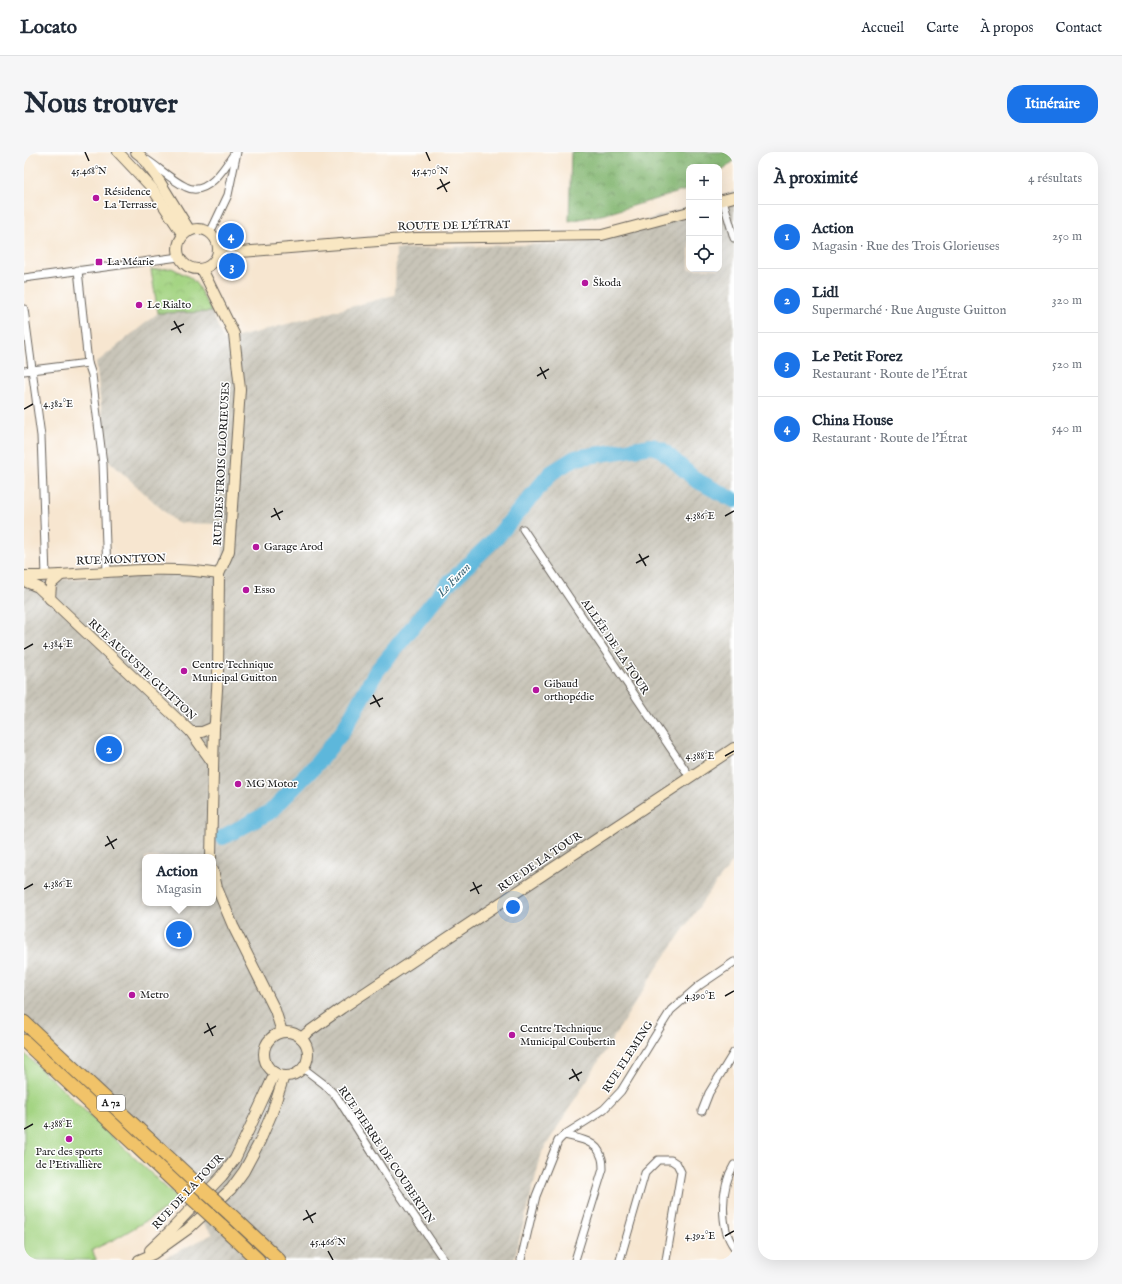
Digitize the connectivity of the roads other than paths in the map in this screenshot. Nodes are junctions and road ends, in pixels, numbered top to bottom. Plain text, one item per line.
1 (118, 152) edge
2 (236, 152) edge
3 (138, 154) edge
4 (734, 197) edge
5 (722, 201) edge
6 (722, 204) edge
7 (686, 213) edge
8 (186, 233) junction
9 (210, 233) junction
10 (734, 238) edge
11 (218, 252) junction
12 (179, 257) junction
13 (202, 269) junction
14 (78, 270) junction
15 (24, 278) edge
16 (24, 309) edge
17 (88, 363) junction
18 (32, 370) junction
19 (24, 371) edge
20 (523, 529) dead end
21 (108, 572) junction
22 (219, 574) junction
23 (61, 575) junction
24 (24, 576) edge
25 (46, 576) junction
26 (24, 581) edge
27 (50, 599) junction
28 (214, 727) junction
29 (191, 732) junction
30 (734, 748) edge
31 (213, 763) junction
32 (690, 777) junction
33 (211, 854) edge
34 (216, 884) edge
35 (734, 962) edge
36 (24, 1022) edge
37 (282, 1032) junction
38 (301, 1038) junction
39 (24, 1041) edge
40 (734, 1052) edge
41 (303, 1068) junction
42 (280, 1074) junction
43 (702, 1111) dead end
44 (564, 1135) junction
45 (734, 1165) edge
46 (734, 1247) edge
47 (140, 1259) edge
48 (258, 1260) edge
49 (279, 1260) edge
50 (444, 1260) edge
51 (521, 1260) edge
52 (575, 1260) edge
53 (620, 1260) edge
54 (666, 1260) edge

1 - 8 street
2 - 3 street
2 - 9 street
3 - 8 street
4 - 5 street
6 - 10 street
7 - 11 street, ROUTE DE L'ÉTRAT
8 - 9 street
8 - 12 street
9 - 11 street
11 - 13 street
12 - 13 street
12 - 14 street
13 - 22 street, RUE DES TROIS GLORIEUSES
14 - 15 street
14 - 17 street
16 - 18 street
17 - 18 street
17 - 21 street
18 - 19 street
18 - 25 street
20 - 32 street, ALLÉE DE LA TOUR
21 - 22 street, RUE MONTYON
21 - 23 street, RUE MONTYON
22 - 28 street, RUE DES TROIS GLORIEUSES
23 - 25 street, RUE MONTYON
23 - 27 street
24 - 25 street, RUE MONTYON
26 - 27 street, RUE AUGUSTE GUITTON
27 - 29 street, RUE AUGUSTE GUITTON
28 - 29 street
28 - 31 street, RUE DES TROIS GLORIEUSES
29 - 31 street, RUE AUGUSTE GUITTON
30 - 32 street, RUE DE LA TOUR
31 - 33 street, RUE DES TROIS GLORIEUSES
32 - 38 street, RUE DE LA TOUR
34 - 37 street
35 - 44 street, RUE FLEMING
36 - 49 highway, A 72, bridge
37 - 38 street
37 - 42 street
38 - 41 street
39 - 48 highway, A 72, bridge
40 - 43 street
41 - 42 street
41 - 50 street, RUE PIERRE DE COUBERTIN
42 - 47 street, RUE DE LA TOUR
42 - 47 street, RUE DE LA TOUR
44 - 51 street, RUE FLEMING
44 - 52 street
45 - 46 street
53 - 54 street

